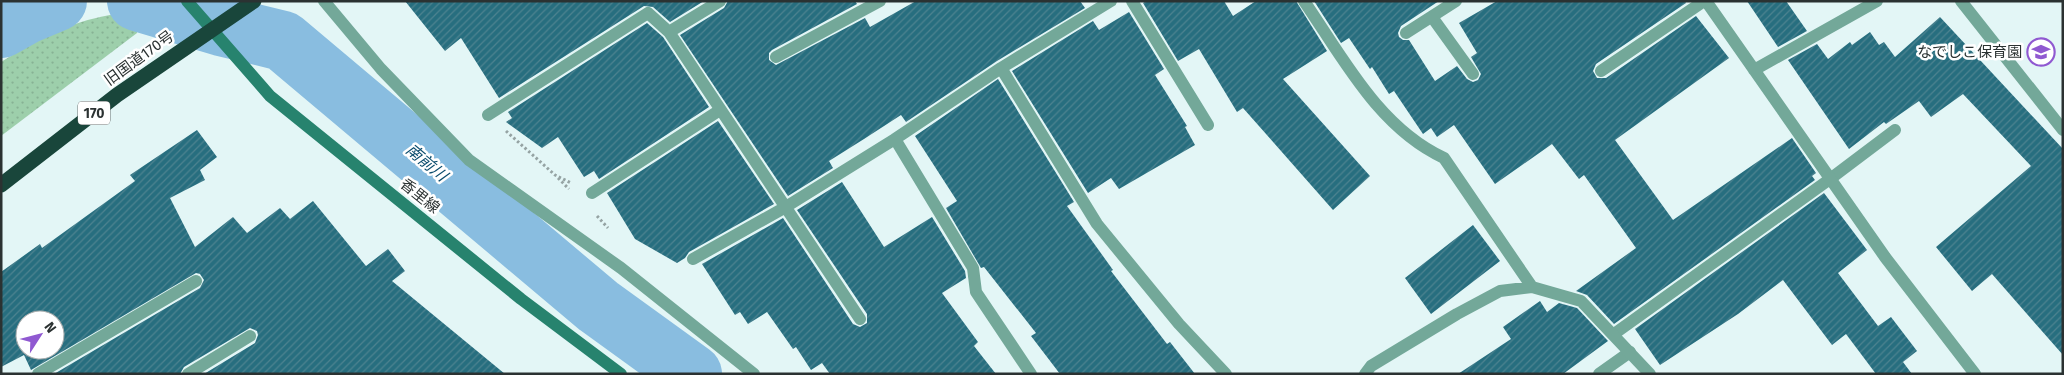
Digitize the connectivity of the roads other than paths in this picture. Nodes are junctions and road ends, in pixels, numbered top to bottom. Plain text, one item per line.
1 (188, 1) edge
2 (324, 1) edge
3 (720, 1) edge
4 (880, 1) edge
5 (1111, 1) edge
6 (1132, 1) edge
7 (1304, 1) edge
8 (1456, 1) edge
9 (1705, 1) edge
10 (1877, 1) edge
11 (1961, 1) edge
12 (249, 4) edge
13 (1432, 16) junction
14 (210, 30) junction
15 (669, 32) junction
16 (1406, 33) dead end
17 (776, 57) dead end
18 (1001, 68) junction
19 (1754, 70) junction
20 (1601, 71) dead end
21 (1473, 74) dead end
22 (720, 110) junction
23 (488, 115) road end
24 (1208, 126) dead end
25 (1895, 130) dead end
26 (2063, 130) edge
27 (895, 139) junction
28 (1830, 179) junction
29 (1, 185) edge
30 (592, 193) road end
31 (784, 208) junction
32 (693, 259) dead end
33 (196, 281) dead end
34 (1532, 288) junction
35 (860, 319) dead end
36 (1614, 334) junction
37 (250, 336) dead end
38 (1630, 352) junction
39 (38, 374) edge
40 (188, 374) edge
41 (621, 374) edge
42 (754, 374) edge
43 (1031, 374) edge
44 (1226, 374) edge
45 (1365, 374) edge
46 (1599, 374) edge
47 (1650, 374) edge
48 (1975, 374) edge

1 - 14 street, 香里線
2 - 42 street
3 - 15 street
4 - 17 street
5 - 18 street
6 - 24 street
7 - 34 street
8 - 13 street
9 - 19 street
9 - 20 street
10 - 19 street
11 - 26 street
12 - 14 highway, 旧国道170号 / 170
13 - 16 street
13 - 21 street
14 - 29 highway, 旧国道170号 / 170
14 - 41 street, 香里線
15 - 22 street
15 - 23 street
18 - 27 street
18 - 44 street
19 - 28 street
22 - 30 street
22 - 31 street
25 - 28 street
27 - 31 street
27 - 43 street
28 - 36 street
28 - 48 street
31 - 32 street
31 - 35 street
33 - 39 street
34 - 36 street
34 - 45 street
36 - 38 street
37 - 40 street
38 - 46 street
38 - 47 street

